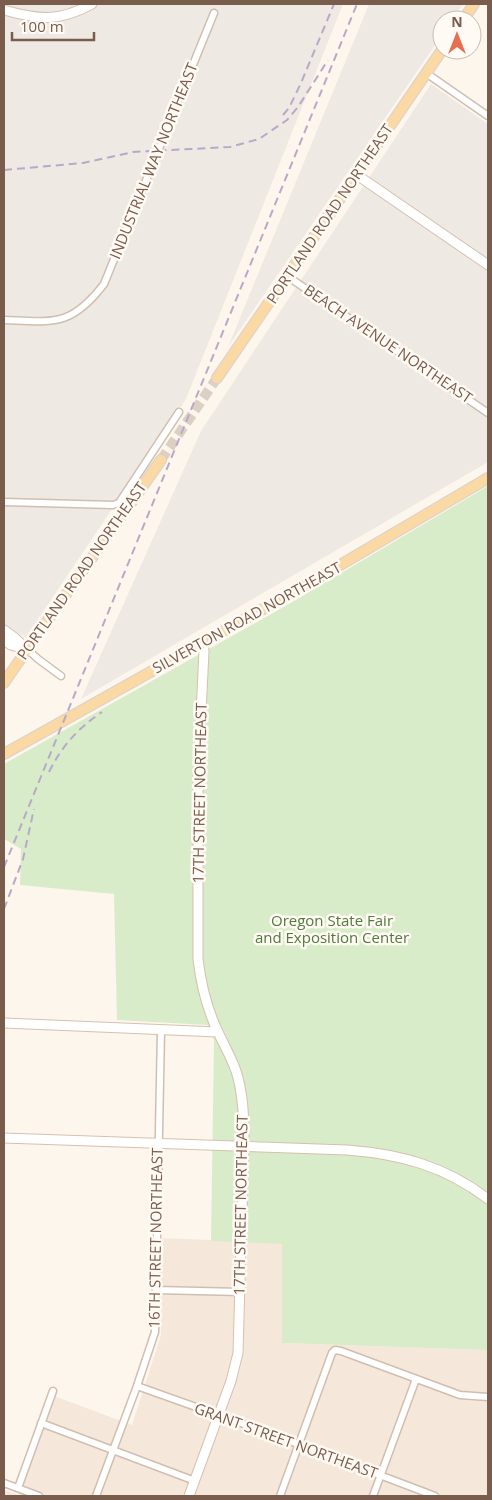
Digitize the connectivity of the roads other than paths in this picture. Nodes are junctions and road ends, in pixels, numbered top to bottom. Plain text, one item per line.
1 (92, 4) edge
2 (4, 10) edge
3 (214, 13) dead end
4 (435, 60) edge
5 (426, 74) junction
6 (488, 116) edge
7 (357, 174) junction
8 (488, 264) edge
9 (287, 276) junction
10 (4, 320) edge
11 (217, 378) tunnel mouth
12 (180, 412) dead end
13 (488, 412) edge
14 (161, 460) tunnel mouth
15 (488, 478) edge
16 (4, 502) edge
17 (4, 630) edge
18 (4, 640) edge
19 (203, 643) junction
20 (28, 650) junction
21 (61, 676) dead end
22 (4, 683) edge
23 (4, 754) edge
24 (4, 1023) edge
25 (161, 1030) junction
26 (218, 1032) junction
27 (4, 1138) edge
28 (159, 1144) junction
29 (244, 1147) junction
30 (488, 1199) edge
31 (156, 1290) junction
32 (240, 1292) junction
33 (416, 1379) junction
34 (137, 1386) junction
35 (53, 1391) dead end
36 (488, 1397) edge
37 (218, 1416) junction
38 (41, 1423) junction
39 (299, 1445) junction
40 (113, 1450) junction
41 (380, 1476) junction
42 (194, 1480) junction
43 (4, 1483) edge
44 (18, 1488) junction
45 (39, 1496) edge
46 (96, 1496) edge
47 (189, 1496) edge
48 (280, 1496) edge
49 (373, 1496) edge
50 (435, 1496) edge

1 - 2 main road
3 - 10 street, INDUSTRIAL WAY NORTHEAST
4 - 5 main road, PORTLAND ROAD NORTHEAST
5 - 6 street
5 - 7 main road, PORTLAND ROAD NORTHEAST
7 - 8 main road
7 - 9 main road, PORTLAND ROAD NORTHEAST
9 - 11 main road, PORTLAND ROAD NORTHEAST
9 - 13 street, BEACH AVENUE NORTHEAST
12 - 16 street
14 - 20 main road, PORTLAND ROAD NORTHEAST
15 - 19 main road, SILVERTON ROAD NORTHEAST
17 - 20 main road
18 - 20 main road
19 - 23 main road, SILVERTON ROAD NORTHEAST
19 - 26 main road, 17TH STREET NORTHEAST
20 - 21 street
20 - 22 main road, PORTLAND ROAD NORTHEAST
24 - 25 main road
25 - 26 main road
25 - 28 street, 16TH STREET NORTHEAST
26 - 29 main road, 17TH STREET NORTHEAST
27 - 28 main road
28 - 29 main road
28 - 31 street, 16TH STREET NORTHEAST
29 - 30 main road
29 - 32 main road, 17TH STREET NORTHEAST
31 - 32 street
31 - 34 street, 16TH STREET NORTHEAST
32 - 37 main road, 17TH STREET NORTHEAST
33 - 36 street
33 - 39 street
33 - 41 street
34 - 37 street, GRANT STREET NORTHEAST
34 - 40 street, 16TH STREET NORTHEAST
35 - 38 street
37 - 39 street, GRANT STREET NORTHEAST
37 - 42 main road, 17TH STREET NORTHEAST
38 - 40 street
38 - 44 street
39 - 41 street, GRANT STREET NORTHEAST
39 - 48 street
40 - 42 street
40 - 46 street, 16TH STREET NORTHEAST
41 - 49 street
41 - 50 street, GRANT STREET NORTHEAST
42 - 47 main road, 17TH STREET NORTHEAST
43 - 44 street
44 - 45 street

